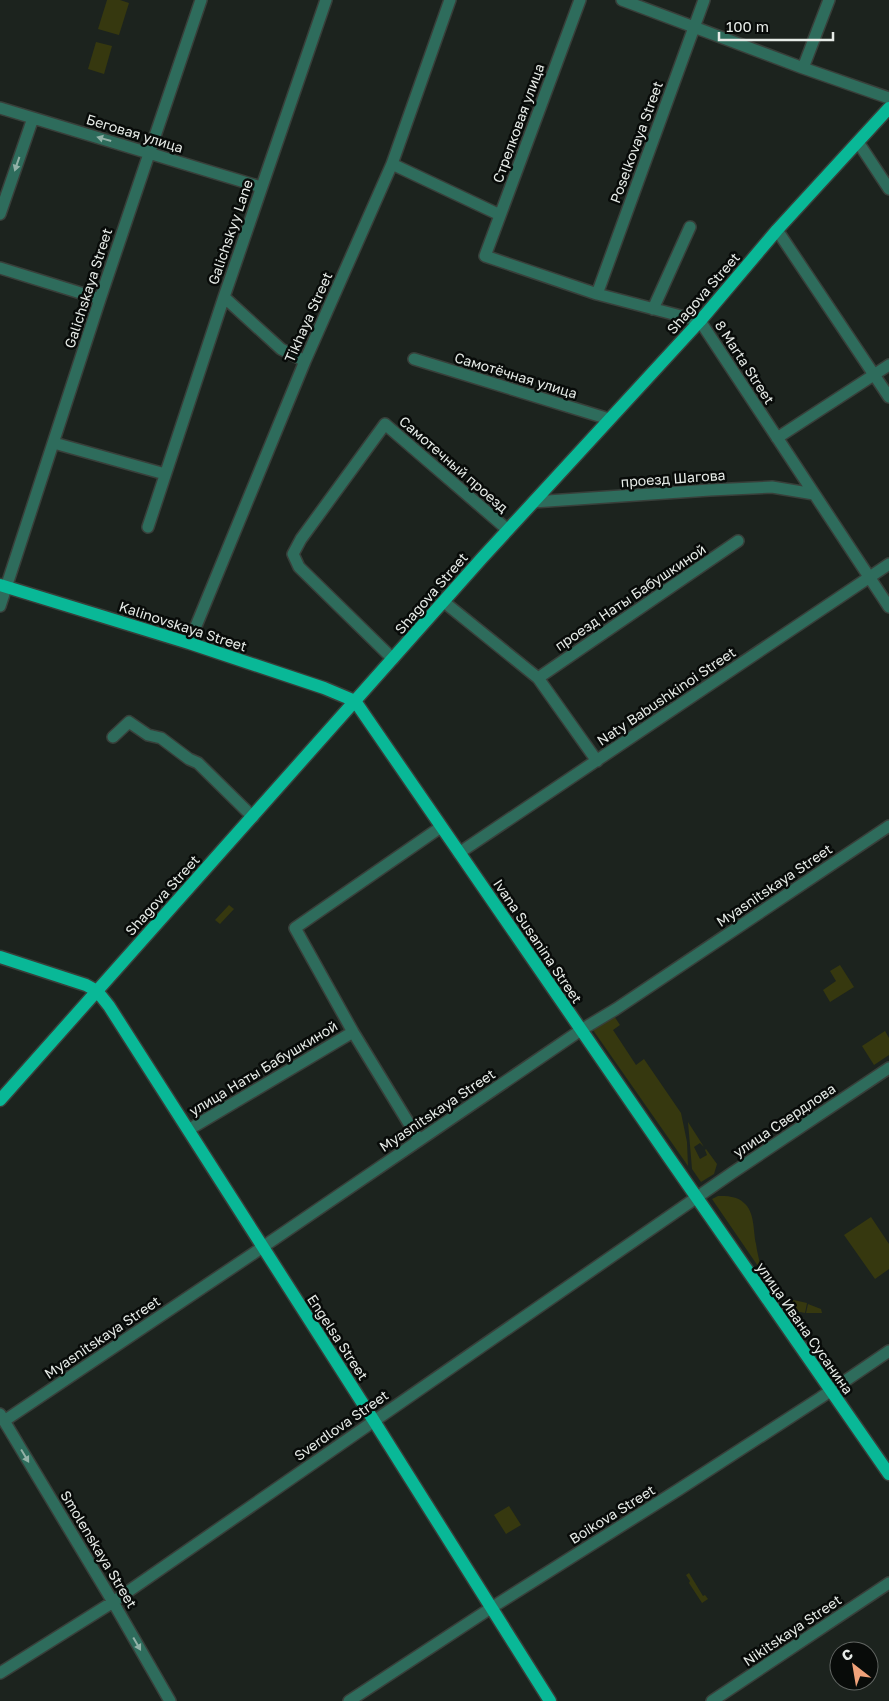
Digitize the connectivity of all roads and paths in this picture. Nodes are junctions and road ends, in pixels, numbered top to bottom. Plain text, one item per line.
1 (201, 0) edge
2 (326, 0) edge
3 (450, 0) edge
4 (580, 0) edge
5 (622, 0) edge
6 (704, 0) edge
7 (829, 0) edge
8 (694, 26) junction
9 (804, 68) junction
10 (889, 98) edge
11 (0, 108) edge
12 (889, 108) edge
13 (33, 118) junction
14 (858, 142) junction
15 (150, 153) junction
16 (392, 164) junction
17 (261, 188) junction
18 (889, 189) edge
19 (0, 214) edge
20 (500, 214) junction
21 (690, 227) dead end
22 (777, 230) junction
23 (485, 256) joint
24 (0, 268) edge
25 (597, 294) junction
26 (224, 297) junction
27 (100, 299) junction
28 (653, 309) junction
29 (700, 321) junction
30 (414, 359) dead end
31 (305, 360) junction
32 (889, 364) edge
33 (874, 375) junction
34 (889, 398) edge
35 (609, 419) junction
36 (777, 438) junction
37 (54, 443) junction
38 (165, 474) junction
39 (814, 494) junction
40 (533, 502) junction
41 (148, 527) dead end
42 (508, 530) junction
43 (738, 541) dead end
44 (18, 550) junction
45 (889, 564) edge
46 (0, 575) edge
47 (869, 577) junction
48 (3, 586) edge
49 (444, 602) junction
50 (0, 606) edge
51 (889, 608) edge
52 (189, 644) junction
53 (393, 659) junction
54 (538, 678) junction
55 (355, 701) junction
56 (113, 737) dead end
57 (597, 761) junction
58 (253, 817) junction
59 (889, 826) edge
60 (441, 827) junction
61 (459, 853) junction
62 (0, 957) edge
63 (97, 991) junction
64 (581, 1030) junction
65 (353, 1032) junction
66 (889, 1068) edge
67 (0, 1100) edge
68 (188, 1130) junction
69 (419, 1140) junction
70 (697, 1198) junction
71 (263, 1247) junction
72 (889, 1351) edge
73 (830, 1391) junction
74 (2, 1418) edge
75 (374, 1421) junction
76 (889, 1474) edge
77 (889, 1583) edge
78 (113, 1602) junction
79 (491, 1608) junction
80 (0, 1674) edge
81 (170, 1701) edge
82 (349, 1701) edge
83 (550, 1701) edge
84 (712, 1701) edge

1 - 15 street, Galichskaya Street
2 - 17 street, Galichskyy Lane
3 - 16 street, Tikhaya Street
4 - 20 street, Стрелковая улица
5 - 8 street
6 - 8 street, Poselkovaya Street
7 - 9 street
8 - 9 street
8 - 25 street, Poselkovaya Street
9 - 10 street
11 - 13 street, Беговая улица
12 - 14 main road, Shagova Street
15 -> 13 street, Беговая улица
13 -> 19 street
14 - 18 street
14 - 22 main road, Shagova Street
15 - 17 street, Беговая улица
15 - 27 street, Galichskaya Street
16 - 20 street
16 - 31 street, Tikhaya Street
17 - 26 street, Galichskyy Lane
20 - 23 street, Стрелковая улица
21 - 28 street
22 - 29 main road, Shagova Street
22 - 33 street
23 - 25 street, 8 Marta Street
24 - 27 street
25 - 28 street, 8 Marta Street
26 - 31 street
26 - 38 street, Galichskyy Lane
27 - 37 street, Galichskaya Street
28 - 29 street, 8 Marta Street
29 - 35 main road, Shagova Street
29 - 36 street, 8 Marta Street
30 - 35 street, Самотёчная улица
31 - 52 street, Tikhaya Street
32 - 33 street
33 - 34 street
33 - 36 street
35 - 40 main road, Shagova Street
36 - 39 street, 8 Marta Street
37 - 38 street
37 - 44 street, Galichskaya Street
38 - 41 street, Galichskyy Lane
39 - 40 street, проезд Шагова
39 - 47 street, 8 Marta Street
40 - 42 main road, Shagova Street
42 - 49 main road, Shagova Street
42 - 53 street, Самотечный проезд
43 - 54 street, проезд Наты Бабушкиной
44 - 46 street
44 - 48 street, Galichskaya Street
45 - 47 street, Naty Babushkinoi Street
47 - 51 street, 8 Marta Street
47 - 57 street, Naty Babushkinoi Street
48 - 50 street, Galichskaya Street
48 - 52 main road, Kalinovskaya Street
49 - 53 main road, Shagova Street
49 - 54 street
52 - 55 main road, Kalinovskaya Street
53 - 55 main road, Shagova Street
54 - 57 street
55 - 58 main road, Shagova Street
55 - 60 main road, Ivana Susanina Street
56 - 58 street
57 - 61 street, Naty Babushkinoi Street
58 - 63 main road, Shagova Street
59 - 64 street, Myasnitskaya Street
60 - 61 main road, Ivana Susanina Street
60 - 65 street, улица Наты Бабушкиной
61 - 64 main road, Ivana Susanina Street
62 - 63 main road
63 - 67 main road, Shagova Street
63 - 68 main road, Engelsa Street
64 - 69 street, Myasnitskaya Street
64 - 70 main road, Ivana Susanina Street
65 - 68 street, улица Наты Бабушкиной
65 - 69 street, улица Наты Бабушкиной
66 - 70 street, улица Свердлова
68 - 71 main road, Engelsa Street
69 - 71 street, Myasnitskaya Street
70 - 73 main road, улица Ивана Сусанина
70 - 75 street, Sverdlova Street
71 - 74 street, Myasnitskaya Street
71 - 75 main road, Engelsa Street
72 - 73 street, Boikova Street
73 - 76 main road, улица Ивана Сусанина
73 - 79 street, Boikova Street
74 -> 78 street, Smolenskaya Street
75 - 78 street, Sverdlova Street
75 - 79 main road, Engelsa Street
77 - 84 street, Nikitskaya Street
78 - 80 street, Sverdlova Street
78 -> 81 street, Smolenskaya Street
79 - 82 street, Boikova Street
79 - 83 main road, Engelsa Street

